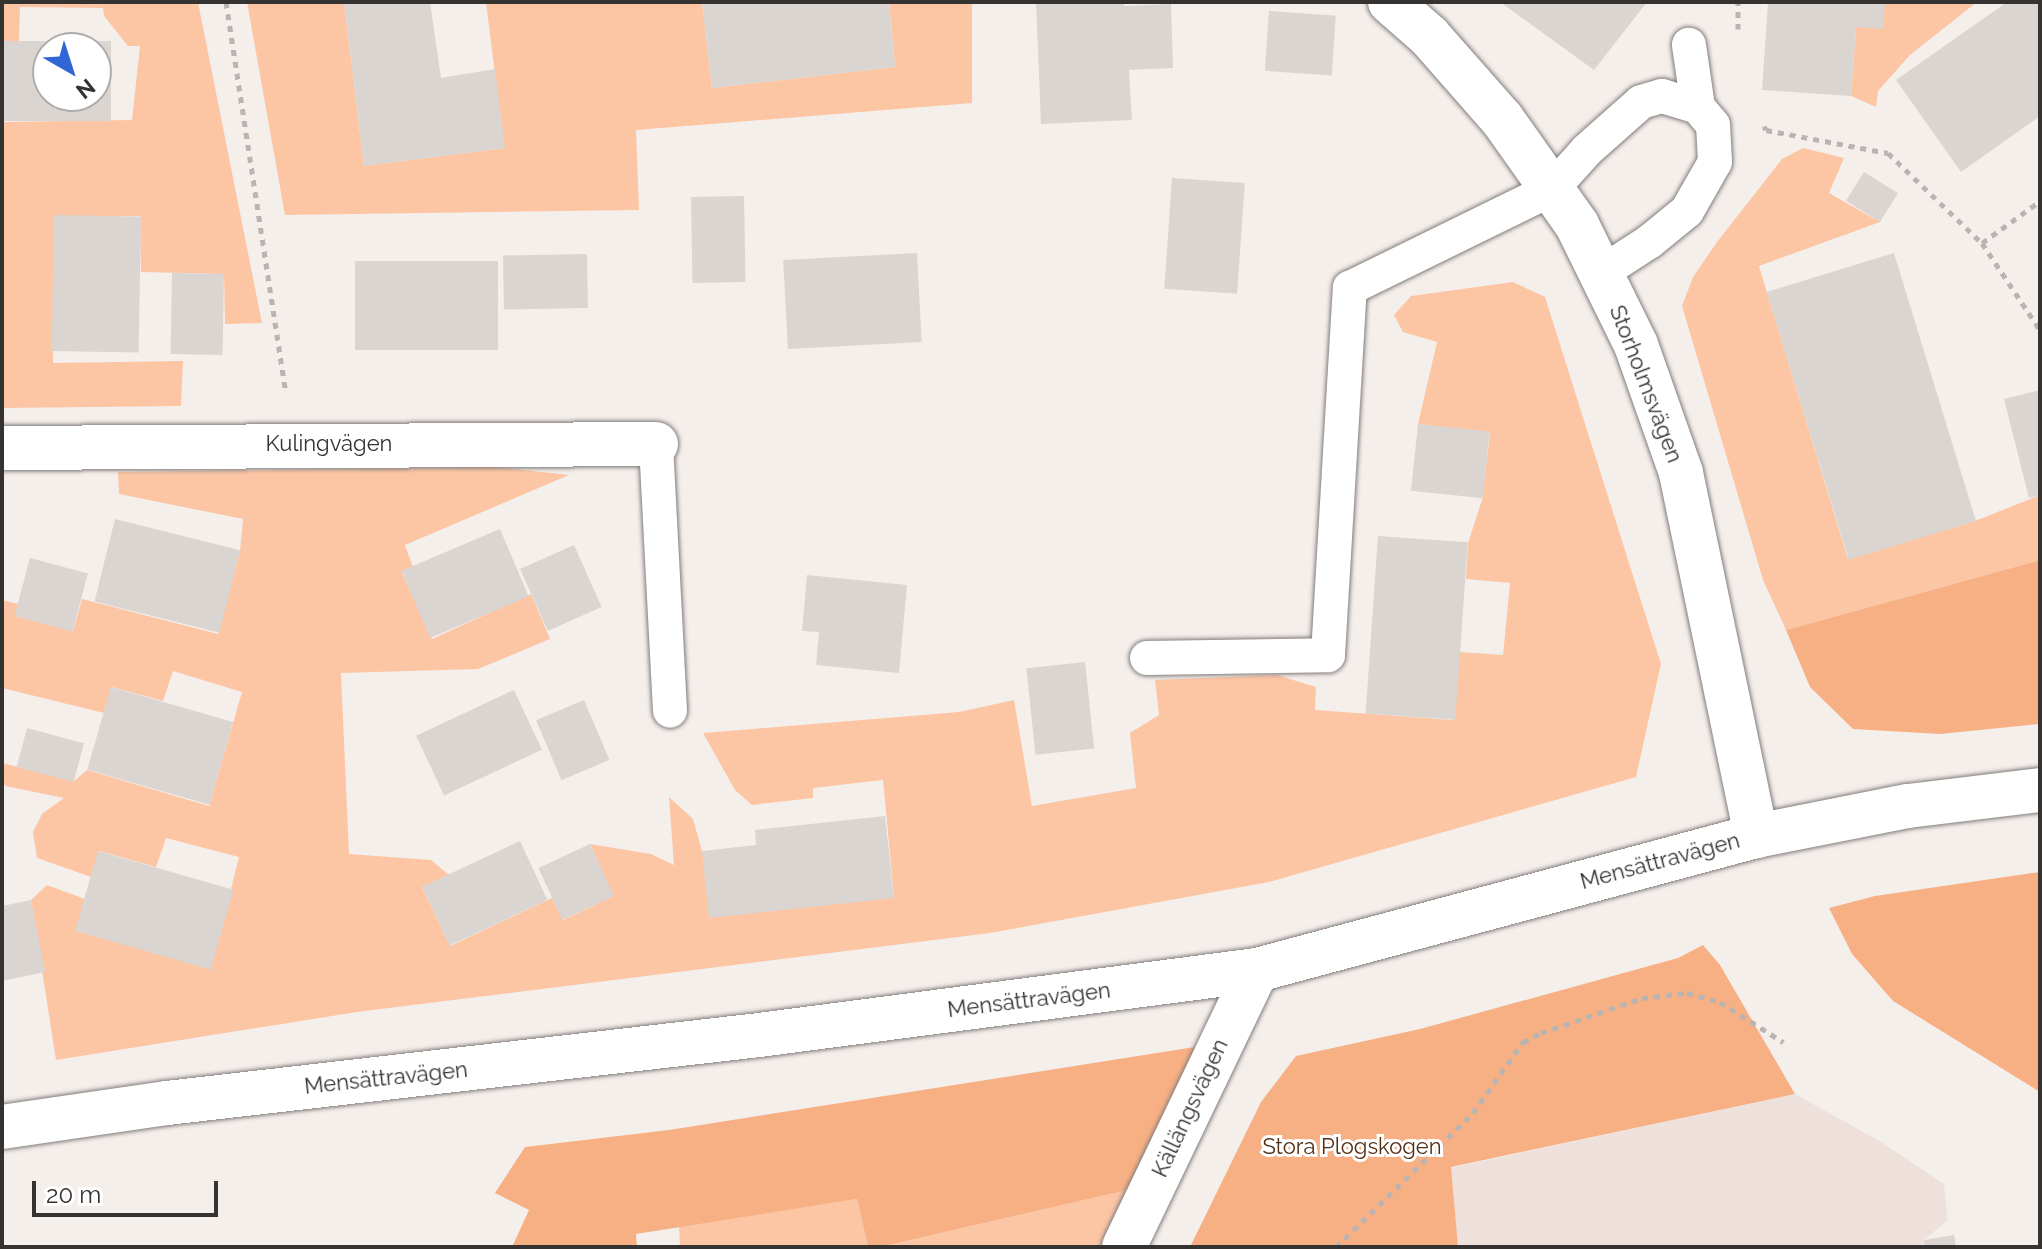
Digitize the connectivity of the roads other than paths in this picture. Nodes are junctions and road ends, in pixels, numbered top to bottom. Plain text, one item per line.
1 (1390, 2) edge
2 (1689, 45) dead end
3 (1698, 107) junction
4 (1552, 189) junction
5 (1601, 273) junction
6 (656, 444) joint
7 (2, 448) edge
8 (1147, 658) dead end
9 (670, 711) dead end
10 (2040, 790) edge
11 (1756, 836) junction
12 (1257, 970) junction
13 (2, 1127) edge
14 (1124, 1247) edge

1 - 4 street, Storholmsvägen
2 - 3 lane
3 - 4 lane
3 - 5 lane
4 - 5 street, Storholmsvägen
4 - 8 lane
5 - 11 street, Storholmsvägen
6 - 7 street, Kulingvägen
6 - 9 lane
10 - 11 street, Mensättravägen
11 - 12 street, Mensättravägen
12 - 13 street, Mensättravägen
12 - 14 street, Källängsvägen

